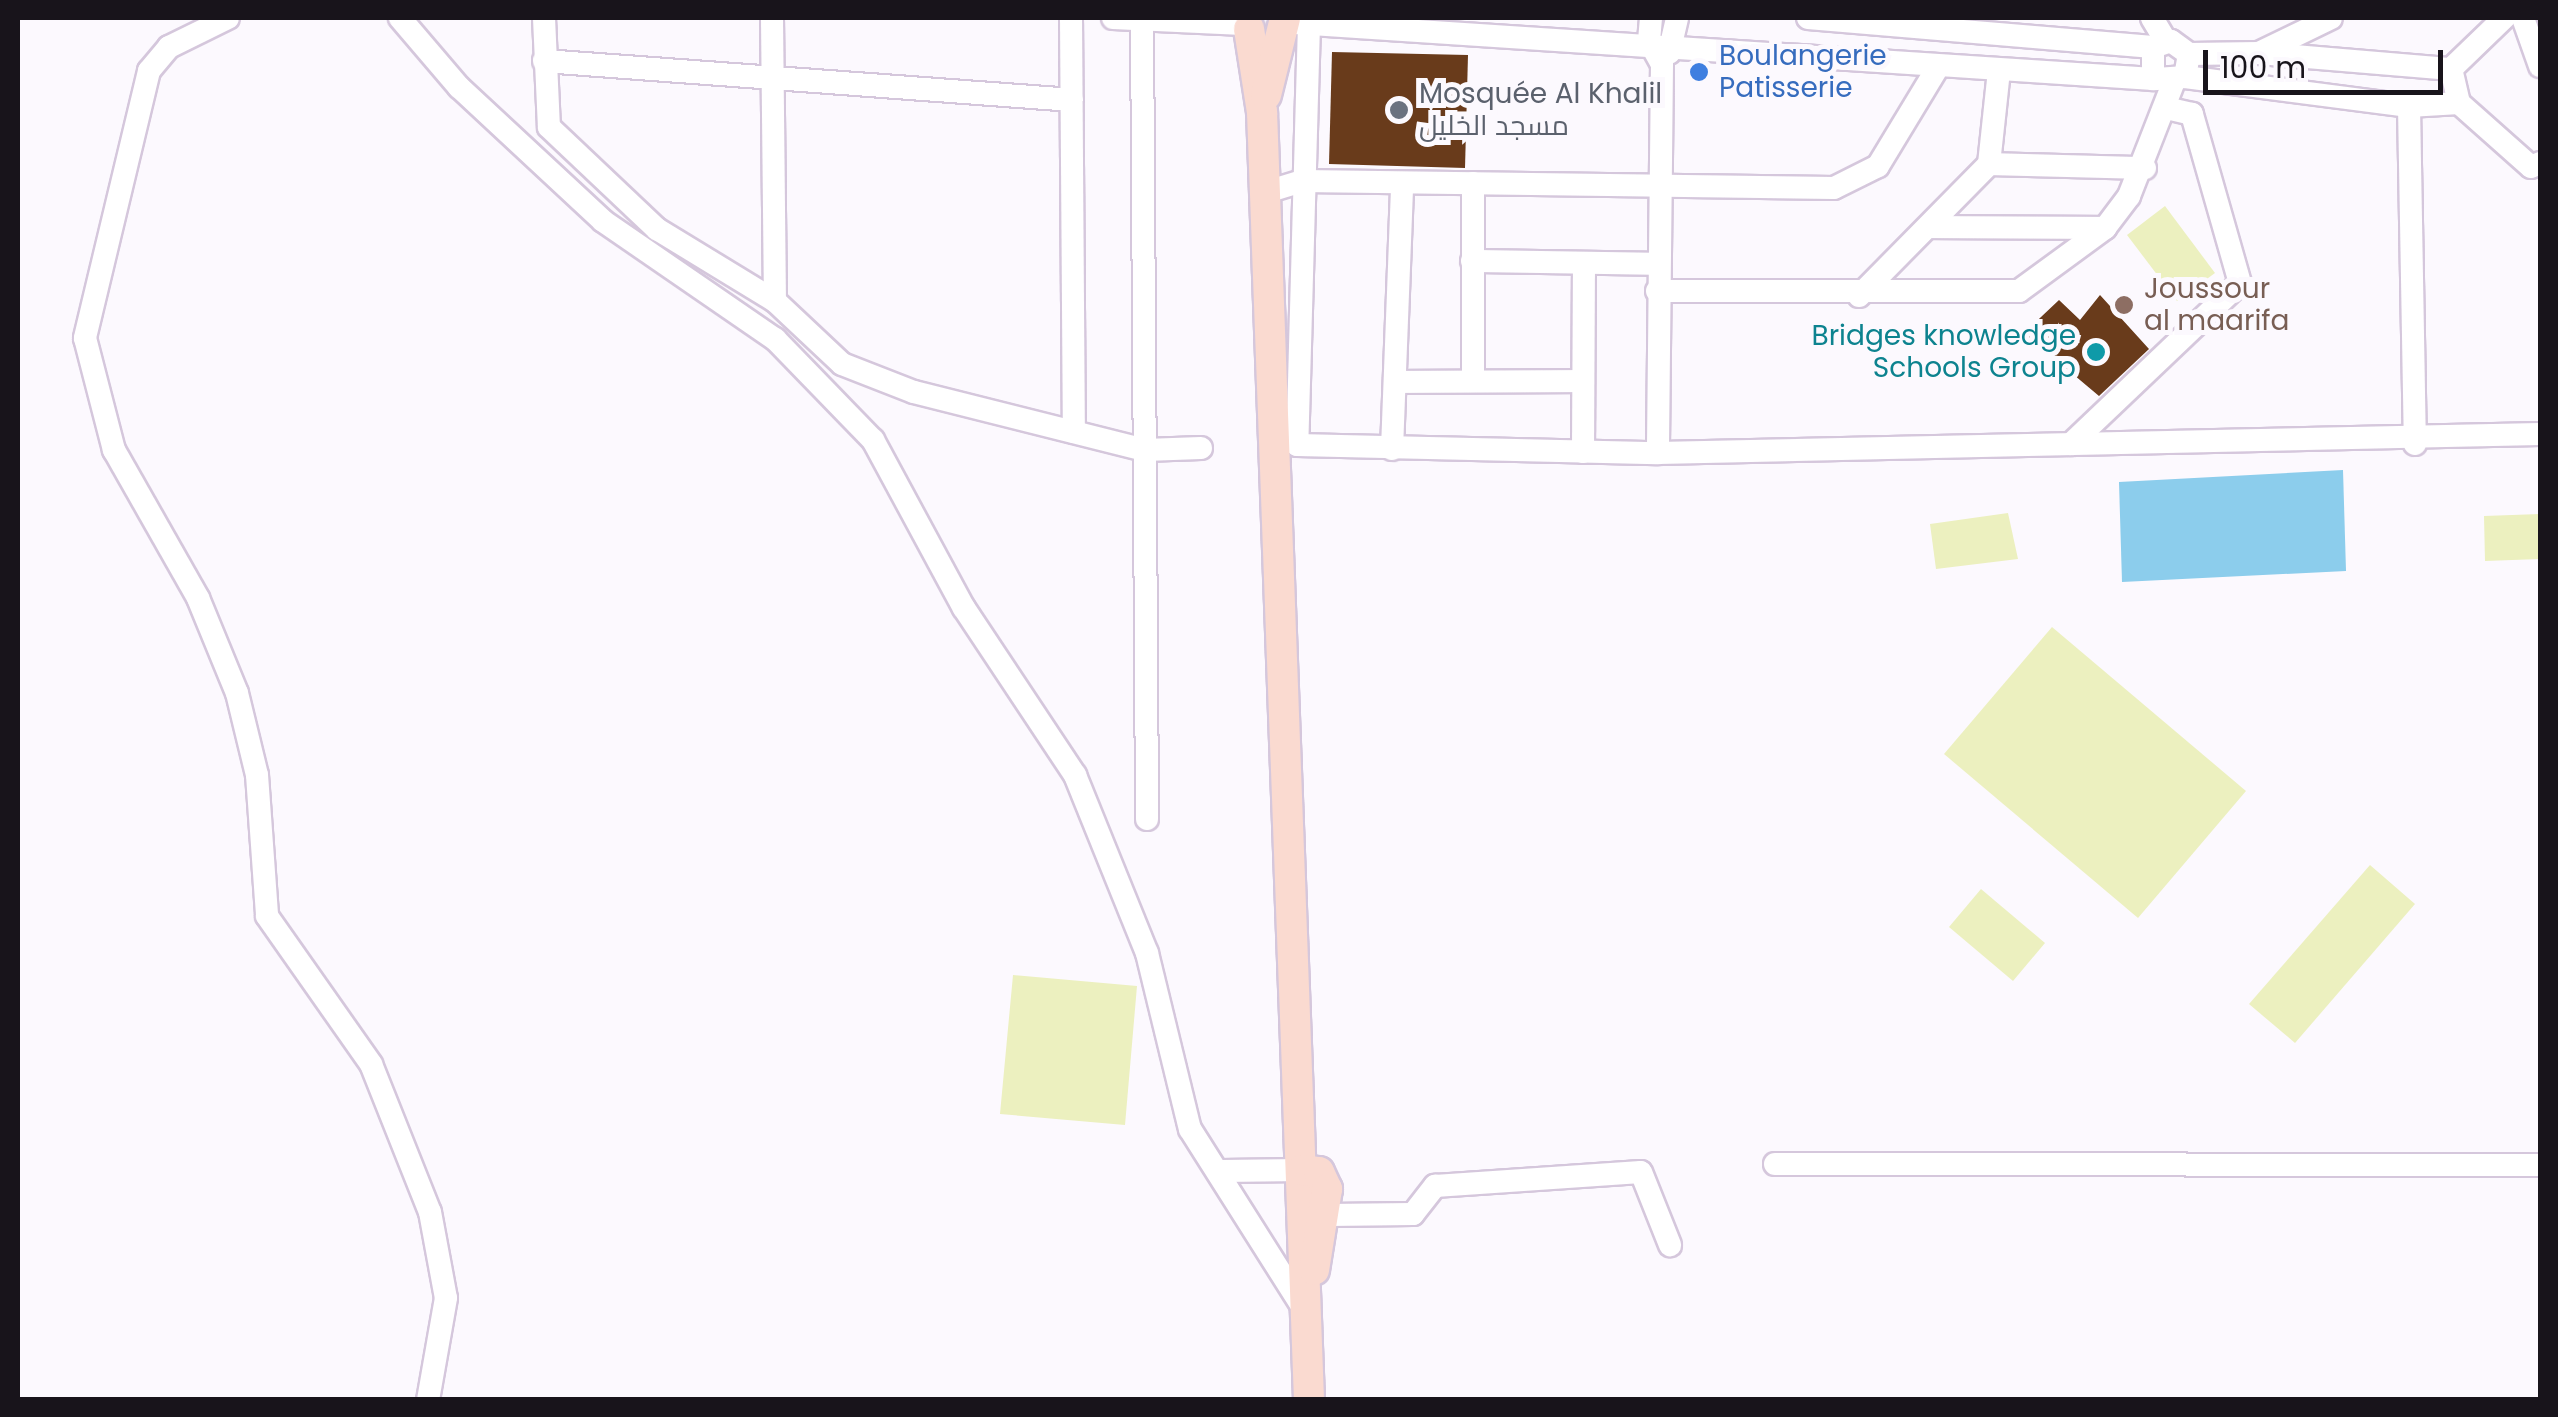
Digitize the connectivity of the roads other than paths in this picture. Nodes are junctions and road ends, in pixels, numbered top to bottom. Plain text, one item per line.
1 (228, 18) edge
2 (400, 18) edge
3 (544, 18) edge
4 (772, 18) edge
5 (1071, 18) edge
6 (1113, 18) edge
7 (1142, 18) edge
8 (1677, 18) edge
9 (1808, 18) edge
10 (2152, 18) edge
11 (2331, 18) edge
12 (2504, 18) edge
13 (2524, 18) edge
14 (1886, 21) edge
15 (1289, 22) edge
16 (1972, 23) edge
17 (1243, 24) edge
18 (1650, 29) edge
19 (1676, 42) junction
20 (2159, 44) junction
21 (2249, 54) junction
22 (544, 62) junction
23 (1662, 64) junction
24 (1938, 66) junction
25 (2540, 66) edge
26 (2451, 69) junction
27 (1999, 71) junction
28 (2178, 73) junction
29 (773, 78) junction
30 (1072, 100) junction
31 (2459, 103) junction
32 (2409, 106) junction
33 (2167, 108) junction
34 (1262, 112) junction
35 (2540, 163) edge
36 (1989, 164) junction
37 (2145, 168) junction
38 (1302, 181) junction
39 (1402, 183) junction
40 (1473, 184) junction
41 (1659, 191) junction
42 (1263, 193) junction
43 (1928, 227) junction
44 (2104, 228) junction
45 (1472, 261) junction
46 (1584, 264) junction
47 (1658, 264) junction
48 (1658, 291) junction
49 (1859, 296) junction
50 (775, 301) junction
51 (1473, 381) junction
52 (1583, 381) junction
53 (1397, 382) junction
54 (1074, 432) junction
55 (2540, 434) edge
56 (2072, 444) junction
57 (2415, 444) junction
58 (1282, 445) junction
59 (1201, 448) dead end
60 (1392, 449) junction
61 (1145, 450) junction
62 (1584, 452) junction
63 (1658, 453) junction
64 (1148, 818) dead end
65 (1775, 1164) dead end
66 (2540, 1164) edge
67 (1222, 1170) junction
68 (1302, 1170) junction
69 (1328, 1215) junction
70 (1670, 1246) dead end
71 (1306, 1313) junction
72 (428, 1400) edge
73 (1309, 1400) edge

1 - 72 street
2 - 67 street
3 - 22 street
4 - 29 street
5 - 30 street
6 - 7 street
7 - 17 street
7 - 61 street
8 - 19 street
9 - 14 street
10 - 20 street
11 - 21 street
12 - 26 street
13 - 25 street
14 - 16 street
15 - 17 main road
15 - 18 street
15 - 34 main road
15 - 38 street
16 - 20 street
17 - 34 main road
18 - 19 street
18 - 23 street
19 - 23 street
19 - 24 street
20 - 28 street
20 - 28 street
21 - 26 street
21 - 28 street
22 - 29 street
22 - 50 street
23 - 41 street
24 - 27 street
24 - 41 street
26 - 31 street
27 - 28 street
27 - 36 street
28 - 32 street
28 - 33 street
29 - 30 street
29 - 50 street
30 - 54 street
31 - 32 street
31 - 35 street
32 - 57 street
33 - 37 street
33 - 56 street
34 - 42 main road
36 - 37 street
36 - 43 street
37 - 44 street
38 - 39 street
38 - 42 street
38 - 58 street
39 - 40 street
39 - 53 street
40 - 41 street
40 - 45 street
41 - 47 street
42 - 58 main road
43 - 44 street
43 - 49 street
44 - 49 street
45 - 46 street
45 - 51 street
46 - 47 street
46 - 52 street
47 - 48 street
48 - 49 street
48 - 63 street
50 - 54 street
51 - 52 street
51 - 53 street
52 - 62 street
53 - 60 street
54 - 61 street
55 - 57 street
56 - 57 street
56 - 63 street
58 - 60 street
58 - 68 main road
59 - 61 street
60 - 62 street
61 - 64 street
62 - 63 street
65 - 66 street
67 - 68 street
67 - 71 street
68 - 69 main road
68 - 71 main road
69 - 70 street
69 - 71 main road
71 - 73 main road

